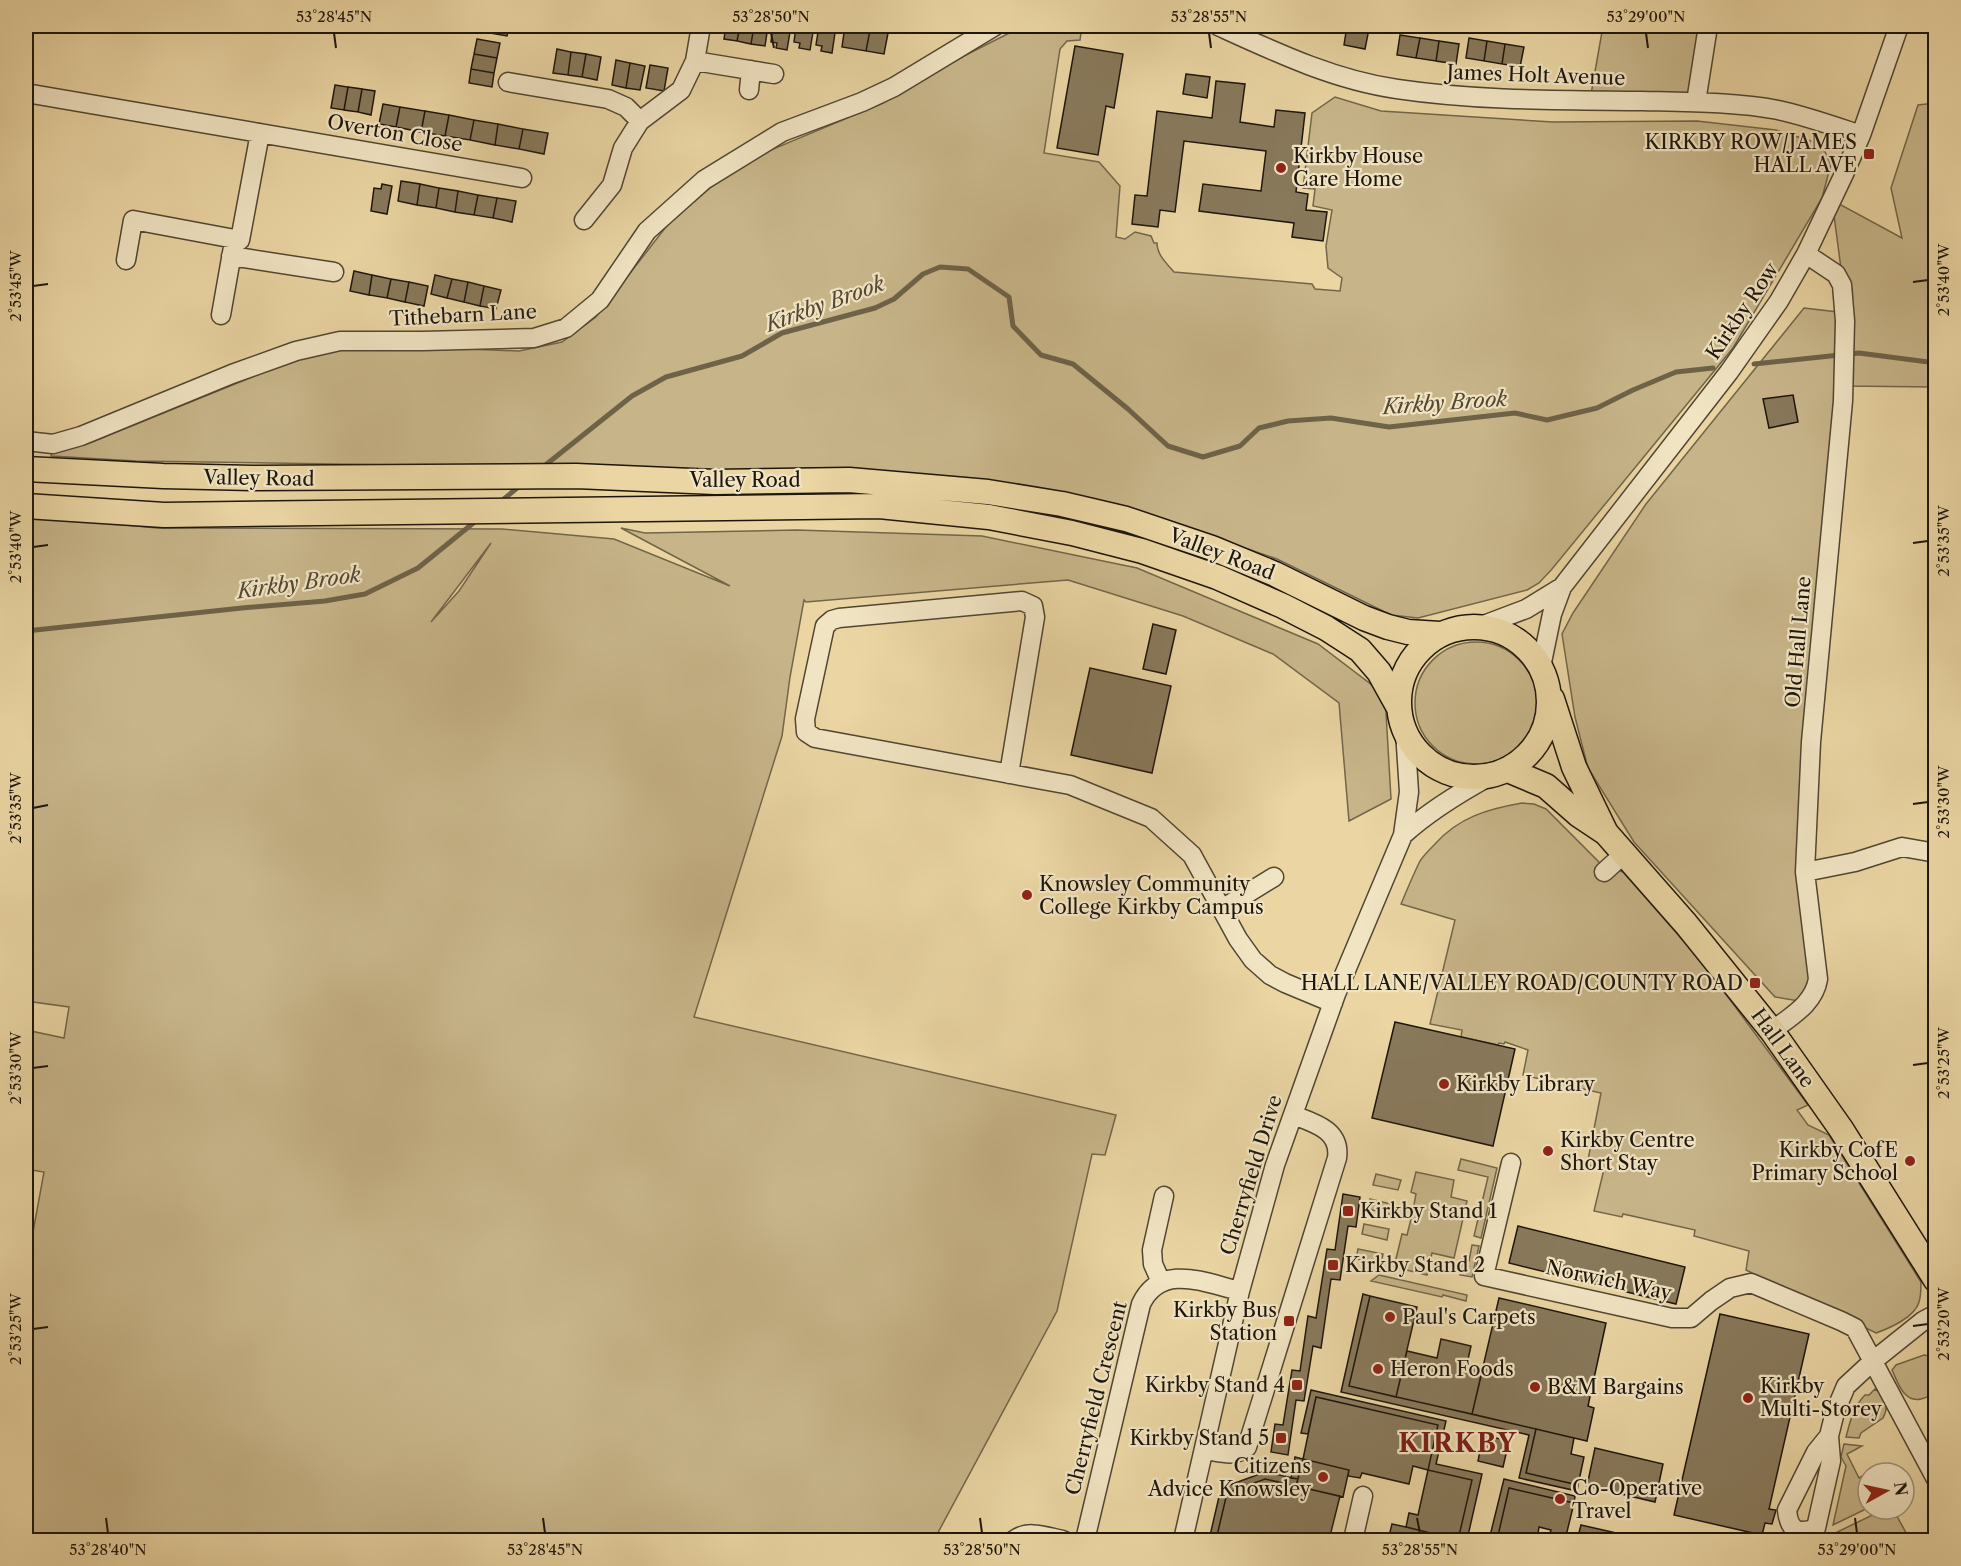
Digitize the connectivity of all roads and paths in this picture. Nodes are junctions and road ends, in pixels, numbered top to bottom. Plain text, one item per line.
1 (701, 26) edge
2 (995, 26) edge
3 (1218, 26) edge
4 (1708, 26) edge
5 (1899, 26) edge
6 (695, 61) junction
7 (751, 70) junction
8 (774, 74) dead end
9 (508, 82) dead end
10 (749, 90) dead end
11 (26, 93) edge
12 (1696, 102) junction
13 (640, 121) junction
14 (260, 133) junction
15 (1861, 135) junction
16 (522, 178) dead end
17 (584, 220) dead end
18 (233, 248) junction
19 (1806, 254) junction
20 (126, 260) dead end
21 (334, 272) dead end
22 (221, 315) dead end
23 (26, 441) edge
24 (26, 469) edge
25 (26, 506) edge
26 (1562, 587) junction
27 (1481, 626) junction
28 (1440, 634) junction
29 (1545, 677) junction
30 (1399, 708) junction
31 (1405, 731) junction
32 (1499, 773) junction
33 (1009, 774) junction
34 (1606, 833) junction
35 (1403, 836) junction
36 (1624, 853) junction
37 (1935, 853) edge
38 (1604, 872) dead end
39 (1805, 872) junction
40 (1274, 877) dead end
41 (1222, 909) junction
42 (1333, 1003) junction
43 (1772, 1031) junction
44 (1293, 1115) junction
45 (1511, 1163) dead end
46 (1164, 1196) dead end
47 (1935, 1280) edge
48 (1161, 1282) junction
49 (1240, 1291) junction
50 (1935, 1314) edge
51 (1873, 1361) junction
52 (1829, 1436) dead end
53 (1205, 1450) junction
54 (1935, 1479) edge
55 (1363, 1496) dead end
56 (1014, 1540) edge
57 (1063, 1540) edge
58 (1085, 1540) edge
59 (1183, 1540) edge
60 (1353, 1540) edge

1 - 6 street
2 - 23 street, Tithebarn Lane
3 - 12 street, James Holt Avenue
4 - 12 street
5 - 15 street, Kirkby Row
6 - 7 street
6 - 13 street
7 - 8 street
7 - 10 street
9 - 13 street
11 - 14 street, Overton Close
12 - 15 street, James Holt Avenue
13 - 17 street
14 - 16 street, Overton Close
14 - 18 street
15 - 19 street, Kirkby Row
18 - 20 street
18 - 21 street
18 - 22 street
19 - 26 street, Kirkby Row
19 - 39 street, Old Hall Lane
24 - 28 main road, Valley Road
25 - 30 main road, Valley Road
26 - 27 street, Kirkby Row
26 - 29 street, Kirkby Row
27 - 28 main road
27 - 29 main road
28 - 30 main road
29 - 32 main road
29 - 34 main road, Hall Lane
30 - 31 main road
31 - 32 main road
31 - 35 street, Cherryfield Drive
32 - 34 main road, Hall Lane
32 - 35 street, Cherryfield Drive
33 - 33 street
33 - 41 street
34 - 36 main road, Hall Lane
35 - 42 street, Cherryfield Drive
36 - 38 street
36 - 43 main road, Hall Lane
37 - 39 street
39 - 43 street, Old Hall Lane
40 - 41 street
41 - 42 street
42 - 44 street, Cherryfield Drive
43 - 47 main road, Hall Lane
44 - 49 street, Cherryfield Drive
44 - 53 street
45 - 51 street, Norwich Way
46 - 48 street
48 - 49 street
48 - 58 street, Cherryfield Crescent
49 - 53 street, Cherryfield Drive
50 - 51 street
51 - 52 street
51 - 54 street
53 - 59 street, Cherryfield Drive
55 - 60 street
56 - 57 street

